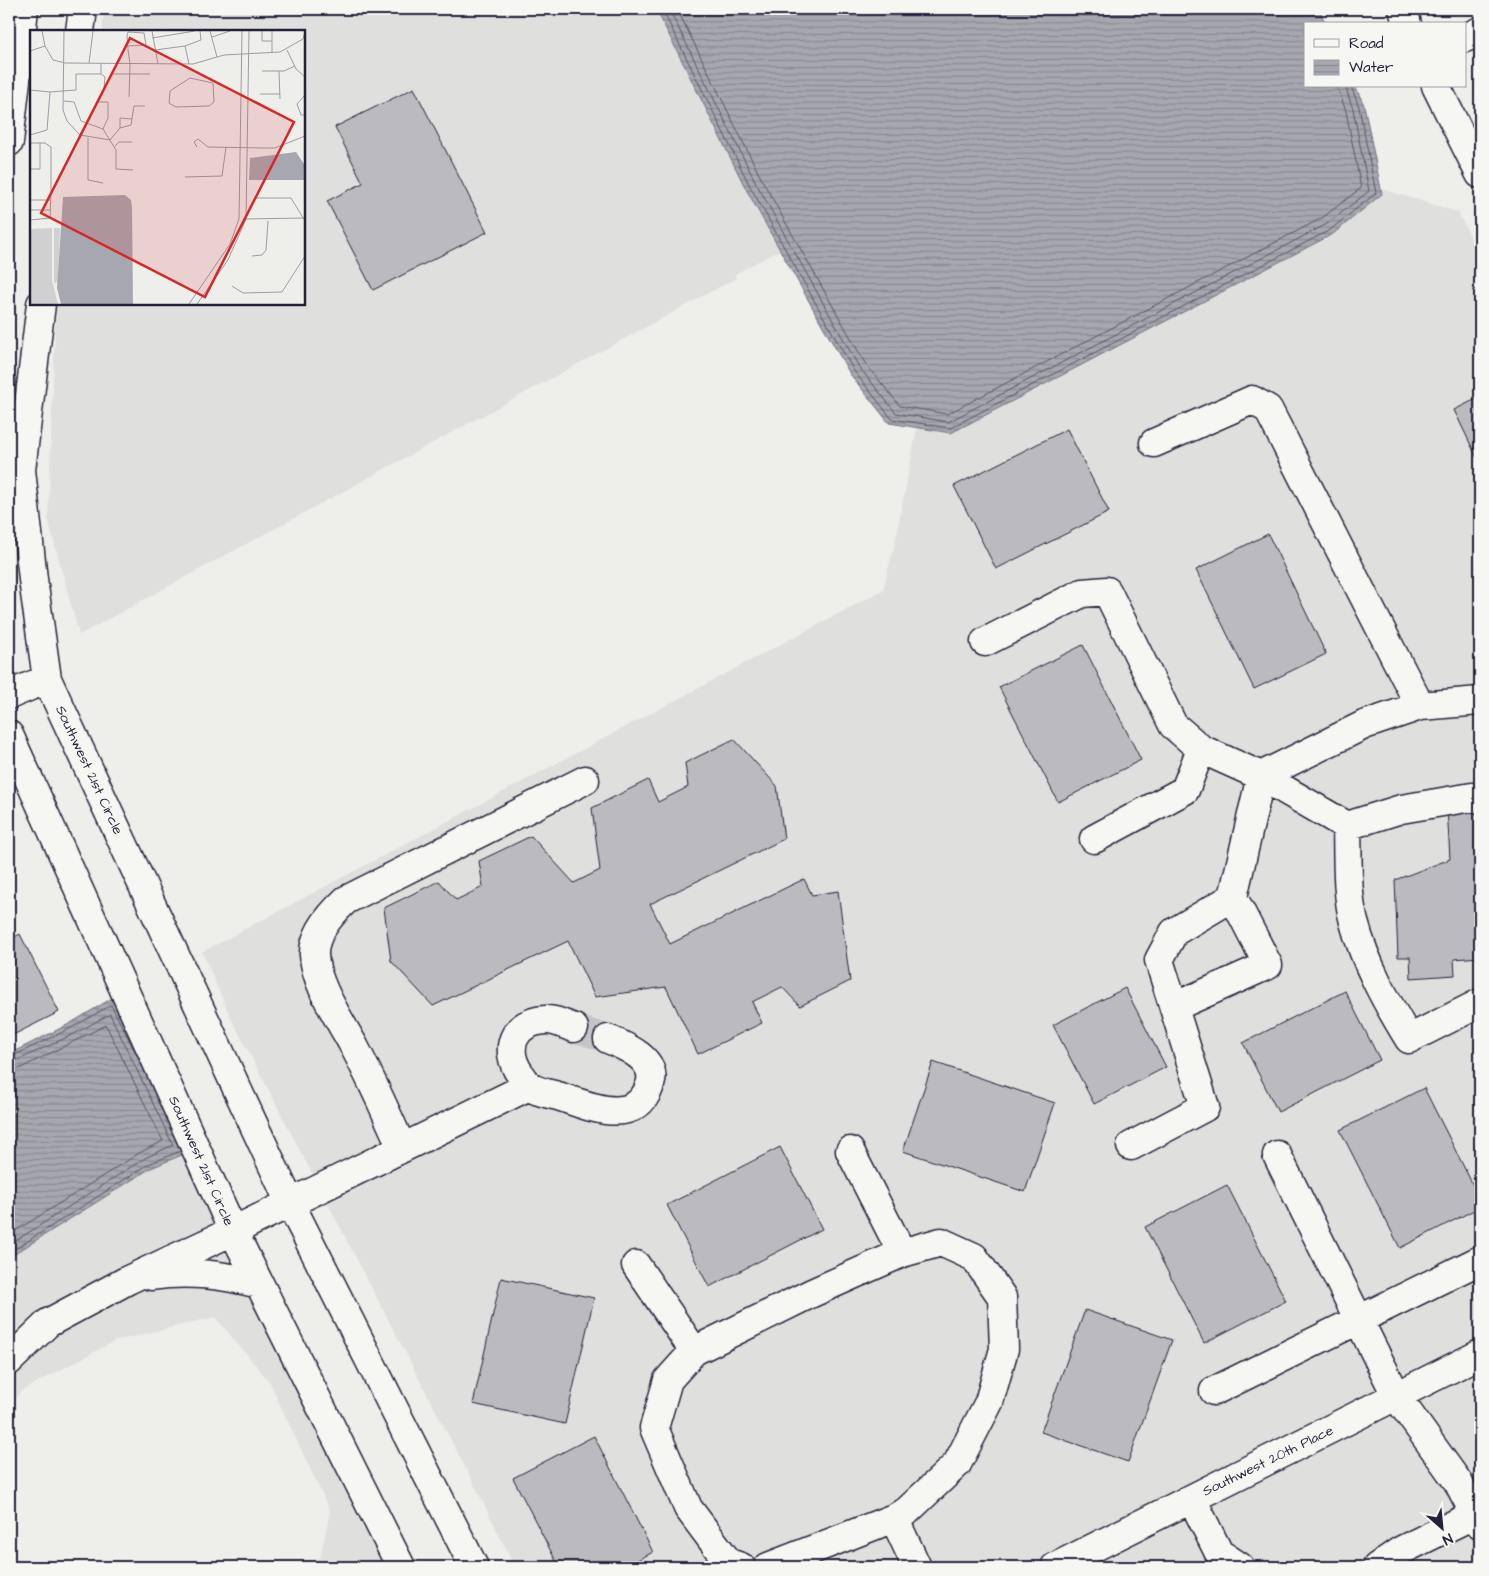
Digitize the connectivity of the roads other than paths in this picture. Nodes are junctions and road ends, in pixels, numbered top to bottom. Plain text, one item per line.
1 (24, 9) edge
2 (83, 9) edge
3 (1403, 9) edge
4 (1406, 22) edge
5 (80, 30) edge
6 (1480, 31) edge
7 (1466, 38) edge
8 (1438, 88) edge
9 (1470, 129) edge
10 (9, 142) edge
11 (1480, 174) edge
12 (41, 305) edge
13 (1154, 443) dead end
14 (985, 642) dead end
15 (47, 679) junction
16 (9, 695) edge
17 (1480, 701) edge
18 (1420, 706) junction
19 (9, 735) edge
20 (1201, 749) junction
21 (1261, 776) junction
22 (585, 780) dead end
23 (1480, 799) edge
24 (1347, 826) junction
25 (1094, 839) dead end
26 (1233, 897) junction
27 (1480, 1003) edge
28 (1174, 1007) junction
29 (574, 1028) tunnel mouth
30 (608, 1039) tunnel mouth
31 (529, 1086) junction
32 (1131, 1146) dead end
33 (402, 1148) junction
34 (850, 1151) dead end
35 (1277, 1155) dead end
36 (290, 1203) junction
37 (233, 1231) junction
38 (902, 1252) junction
39 (1480, 1260) edge
40 (636, 1265) dead end
41 (128, 1280) junction
42 (258, 1284) junction
43 (1359, 1320) junction
44 (694, 1351) junction
45 (1480, 1354) edge
46 (9, 1361) edge
47 (1214, 1390) dead end
48 (1397, 1396) junction
49 (1192, 1498) junction
50 (894, 1518) junction
51 (1478, 1519) edge
52 (401, 1567) edge
53 (474, 1567) edge
54 (741, 1567) edge
55 (768, 1567) edge
56 (917, 1567) edge
57 (1055, 1567) edge
58 (1240, 1567) edge
59 (1377, 1567) edge

1 - 10 street
2 - 5 street
3 - 4 street
6 - 7 street
8 - 9 street
9 - 11 street
12 - 15 street, Southwest 21st Circle
13 - 18 street
14 - 20 street
15 - 16 street
15 - 36 street, Southwest 21st Circle
17 - 18 street
18 - 21 street
19 - 37 street, Southwest 21st Circle
20 - 21 street
20 - 25 street
21 - 24 street
21 - 26 street
22 - 33 street
23 - 24 street
24 - 27 street
26 - 28 street
26 - 28 street
28 - 32 street
29 - 31 street
30 - 31 street
31 - 33 street
33 - 36 street
34 - 38 street
35 - 43 street
36 - 37 street, Southwest 21st Circle
36 - 53 street, Southwest 21st Circle
37 - 41 street, Southwest 21st Circle
37 - 42 street, Southwest 21st Circle
38 - 44 street
38 - 50 street
39 - 43 street
40 - 44 street
41 - 42 street
41 - 46 street, Southwest 21st Circle
42 - 52 street, Southwest 21st Circle
43 - 47 street
43 - 48 street
44 - 54 street
45 - 48 street, Southwest 20th Place
48 - 49 street, Southwest 20th Place
48 - 51 street
49 - 57 street, Southwest 20th Place
49 - 58 street
50 - 55 street
50 - 56 street
51 - 59 street

